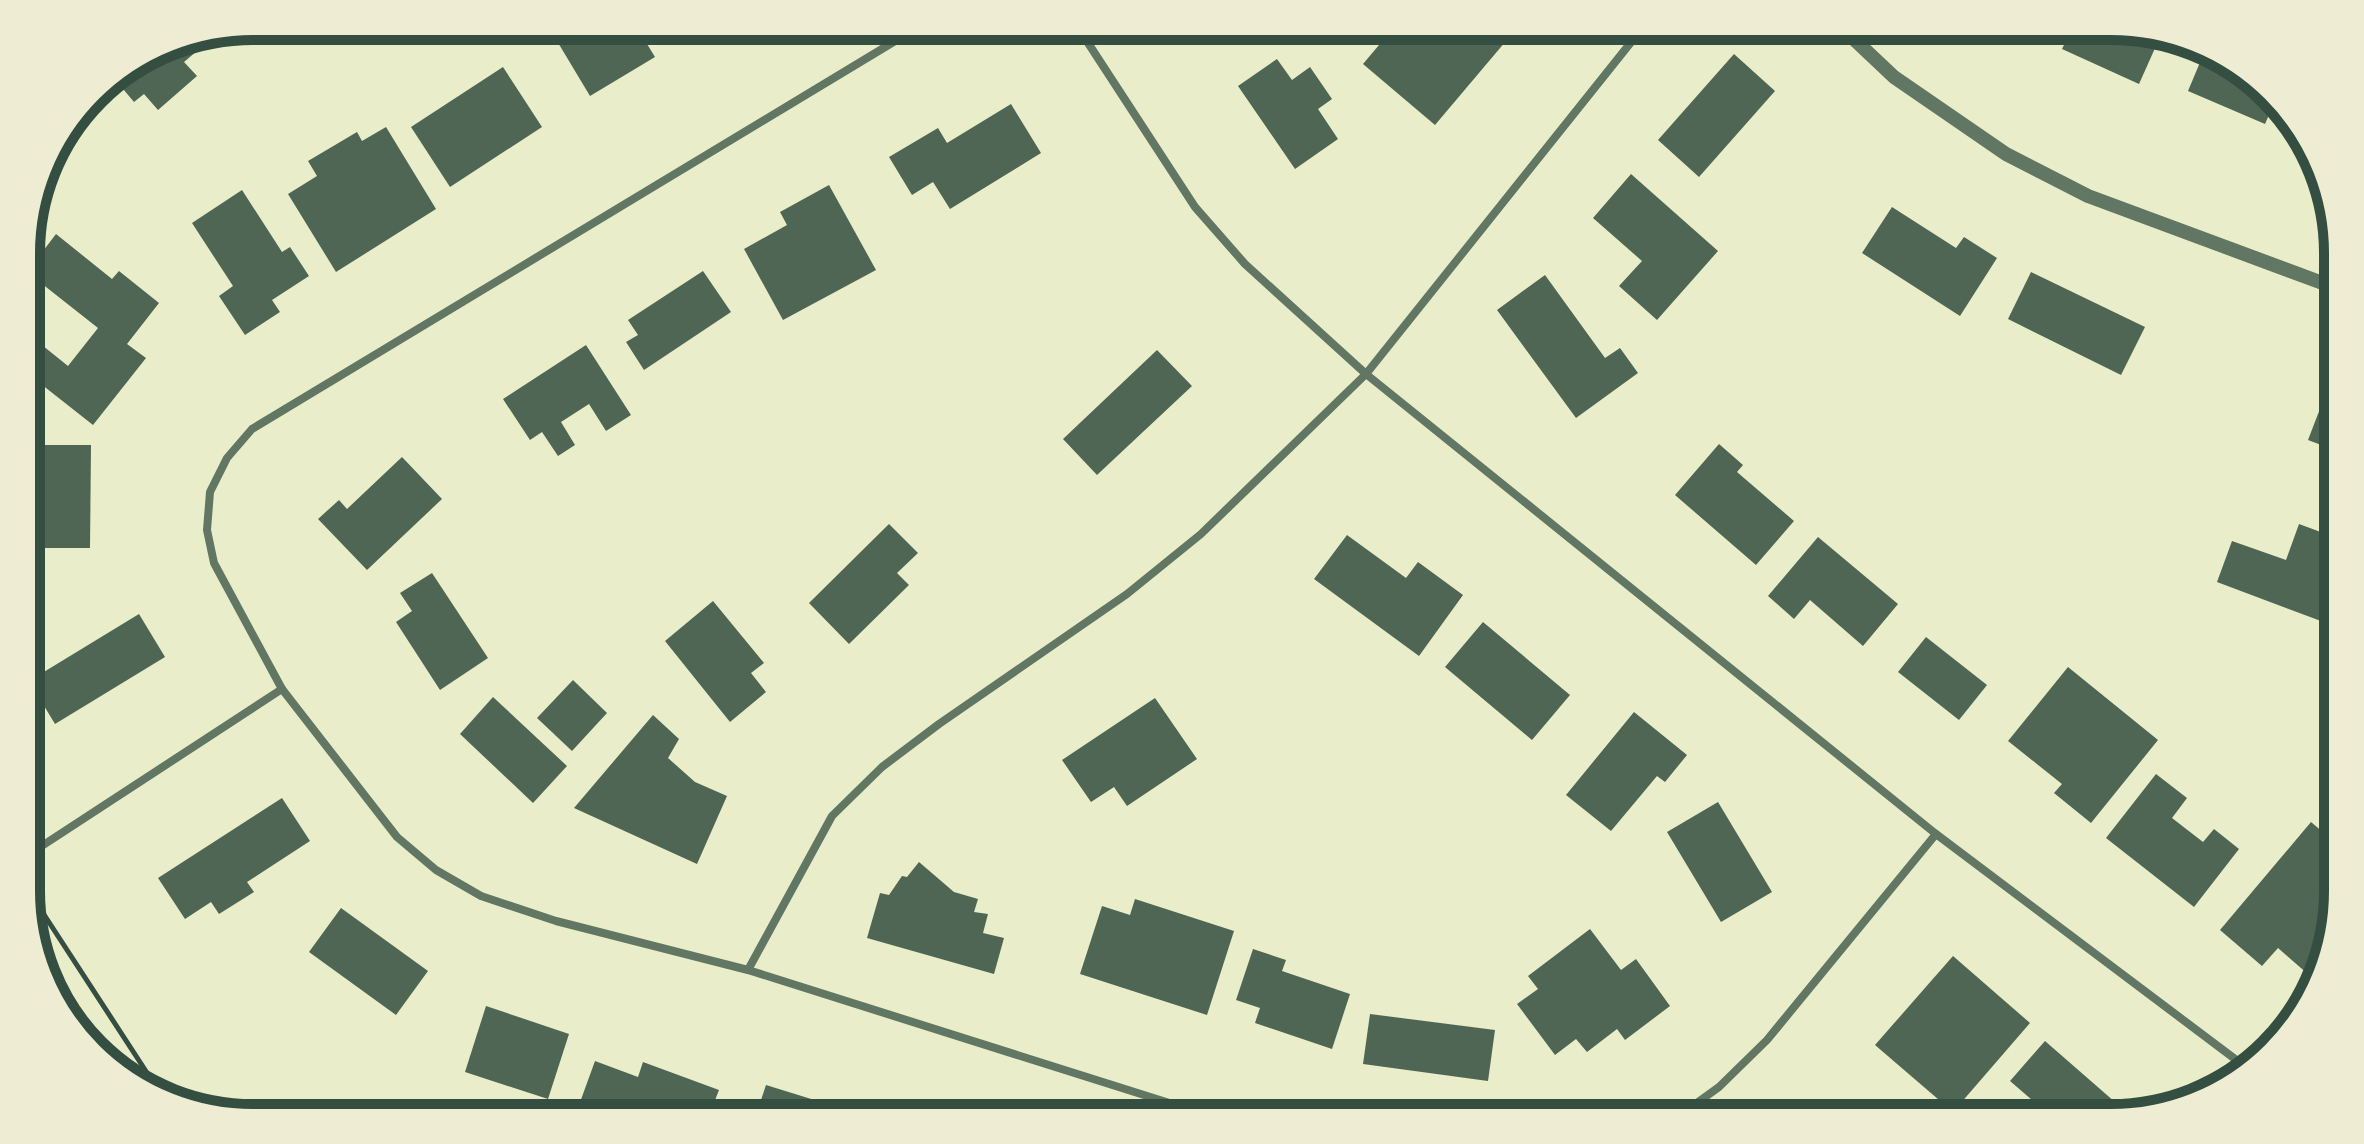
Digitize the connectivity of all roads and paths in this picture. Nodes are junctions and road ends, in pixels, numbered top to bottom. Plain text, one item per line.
1 (897, 40) edge
2 (1086, 40) edge
3 (1633, 40) edge
4 (1855, 40) edge
5 (2324, 284) edge
6 (1366, 374) junction
7 (282, 689) junction
8 (1936, 834) junction
9 (40, 847) edge
10 (41, 911) edge
11 (748, 970) junction
12 (2238, 1061) edge
13 (149, 1076) edge
14 (1173, 1104) edge
15 (1695, 1104) edge

1 - 7 street
2 - 6 street
3 - 6 street
4 - 5 street
6 - 8 street
6 - 11 street
7 - 9 street
7 - 11 street
8 - 12 street
8 - 15 street
10 - 13 path
11 - 14 street

